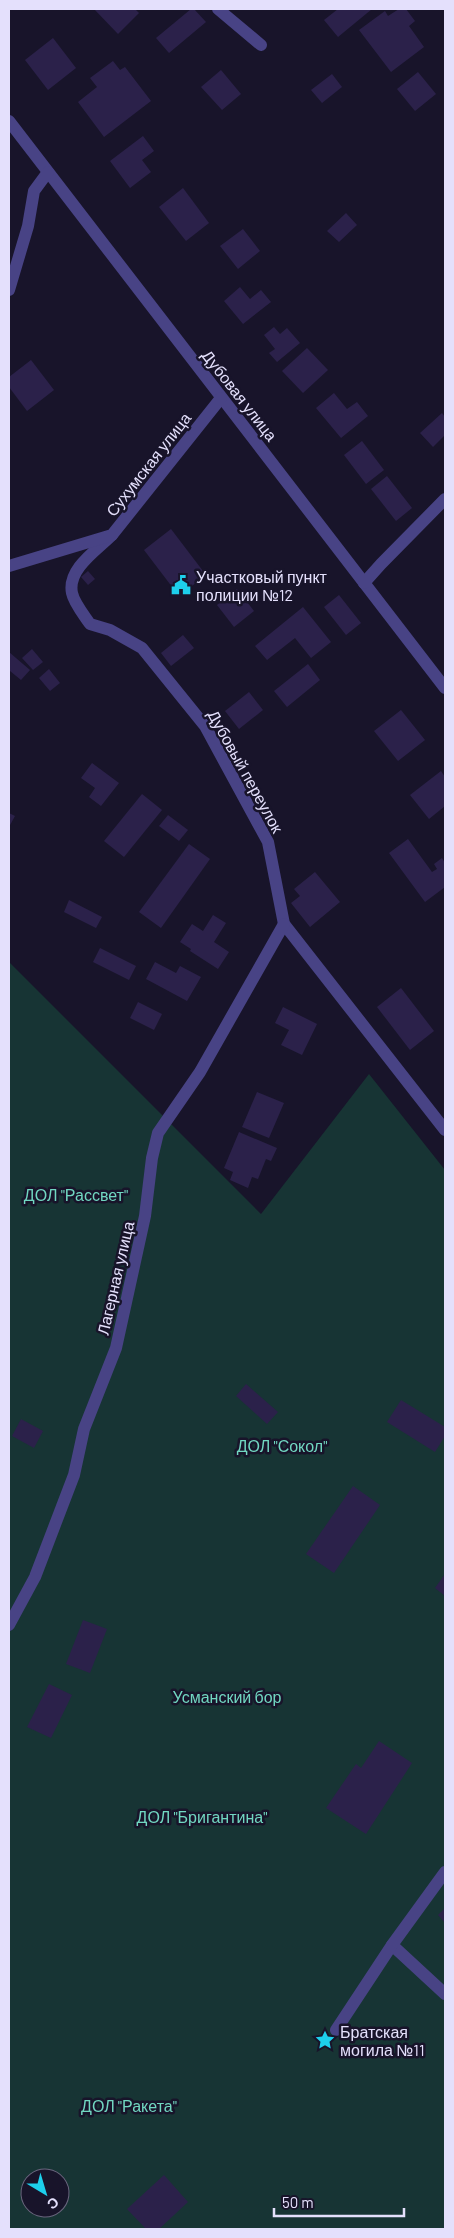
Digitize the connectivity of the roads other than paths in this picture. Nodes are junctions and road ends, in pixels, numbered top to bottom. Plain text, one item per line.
1 (218, 9) edge
2 (261, 45) dead end
3 (9, 121) edge
4 (48, 172) junction
5 (9, 290) edge
6 (221, 398) junction
7 (445, 499) edge
8 (112, 535) junction
9 (9, 566) edge
10 (364, 583) junction
11 (445, 688) edge
12 (284, 924) junction
13 (445, 1130) edge
14 (9, 1625) edge
15 (445, 1872) edge
16 (392, 1945) junction
17 (445, 1994) edge
18 (336, 2030) dead end

1 - 2 street
3 - 4 street, Дубовая улица
4 - 5 street
4 - 6 street, Дубовая улица
6 - 8 street, Сухумская улица
6 - 10 street, Дубовая улица
7 - 10 street
8 - 9 street, Сухумская улица
8 - 12 street, Дубовый переулок
10 - 11 street, Дубовая улица
12 - 13 street, Дубовый переулок
12 - 14 street, Лагерная улица
15 - 16 street
16 - 17 street
16 - 18 street

